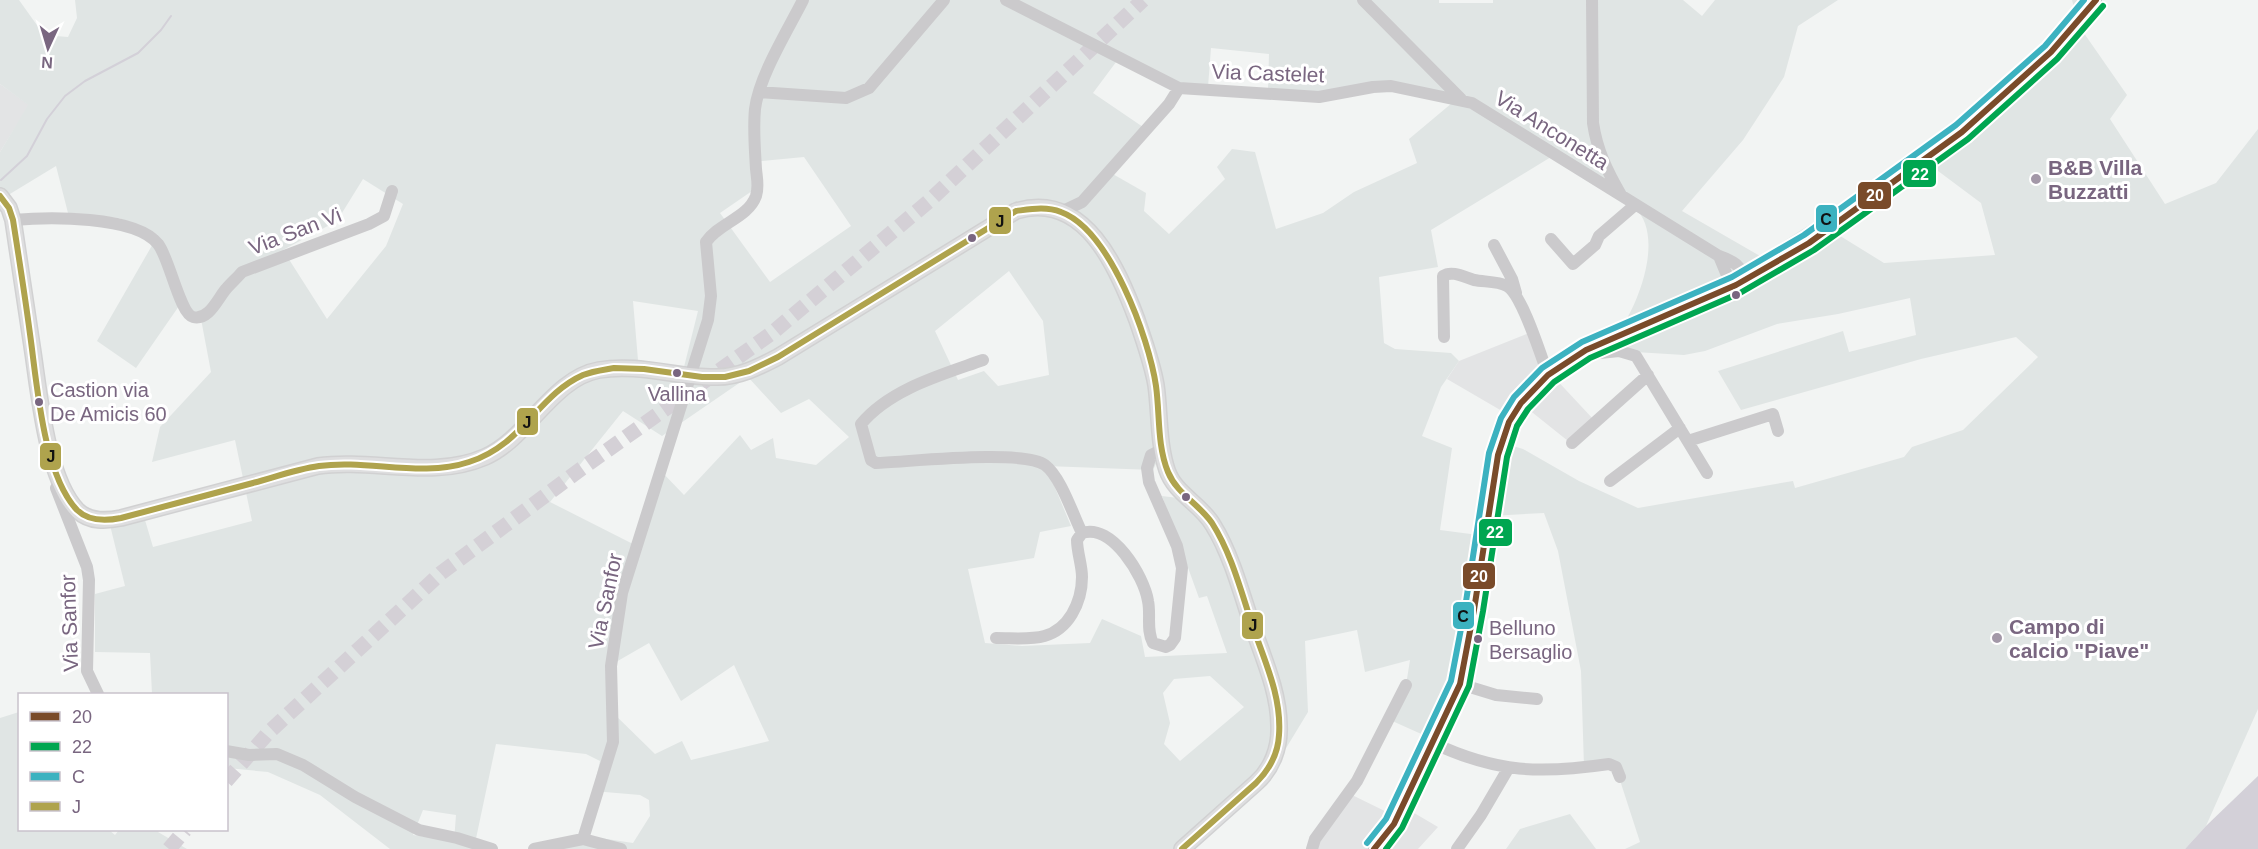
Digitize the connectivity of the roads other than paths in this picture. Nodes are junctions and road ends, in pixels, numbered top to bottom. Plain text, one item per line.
1 (803, 0) edge
2 (944, 0) edge
3 (1006, 0) edge
4 (1363, 0) edge
5 (1592, 0) edge
6 (2096, 0) edge
7 (1179, 88) junction
8 (759, 92) junction
9 (1462, 100) junction
10 (392, 191) dead end
11 (0, 196) edge
12 (1622, 196) junction
13 (1635, 205) junction
14 (1061, 212) junction
15 (12, 220) junction
16 (1551, 239) dead end
17 (1494, 245) dead end
18 (1740, 283) junction
19 (1517, 294) junction
20 (1444, 337) dead end
21 (1586, 350) junction
22 (983, 360) dead end
23 (689, 375) junction
24 (1548, 375) junction
25 (1648, 375) junction
26 (1680, 428) junction
27 (1778, 431) dead end
28 (1688, 441) junction
29 (1572, 443) dead end
30 (1163, 449) junction
31 (48, 450) junction
32 (1707, 473) dead end
33 (1611, 481) dead end
34 (1082, 533) junction
35 (996, 638) dead end
36 (1460, 684) junction
37 (1406, 685) dead end
38 (98, 693) edge
39 (1537, 699) dead end
40 (1433, 743) junction
41 (228, 751) edge
42 (1508, 769) junction
43 (1620, 777) dead end
44 (583, 839) junction
45 (1378, 848) edge
46 (492, 849) edge
47 (534, 849) edge
48 (621, 849) edge
49 (1182, 849) edge
50 (1312, 849) edge
51 (1457, 849) edge

1 - 8 street
2 - 8 street
3 - 7 street, Via Castelet
4 - 9 street
5 - 12 street, Via Anconetta
6 - 18 street
7 - 9 street, Via Castelet
7 - 14 street
8 - 23 street, Via Sanfor
9 - 12 street, Via Anconetta
10 - 15 street, Via San Vi
11 - 15 main road
12 - 13 street, Via Anconetta
13 - 16 street
13 - 18 street, Via Anconetta
14 - 23 main road
14 - 30 main road
15 - 31 main road
17 - 19 street
18 - 21 street
19 - 20 street
19 - 24 street
21 - 24 street
21 - 25 street
22 - 34 street
23 - 31 main road
23 - 44 street, Via Sanfor
24 - 36 street
25 - 26 street
25 - 29 street
26 - 28 street
26 - 33 street
27 - 28 street
28 - 32 street
30 - 34 street
30 - 49 main road
31 - 38 street, Via Sanfor
34 - 35 street
36 - 39 street
36 - 40 street
37 - 50 street
40 - 42 street
40 - 45 street
41 - 46 street
42 - 43 street
42 - 51 street
44 - 47 street
44 - 48 street

